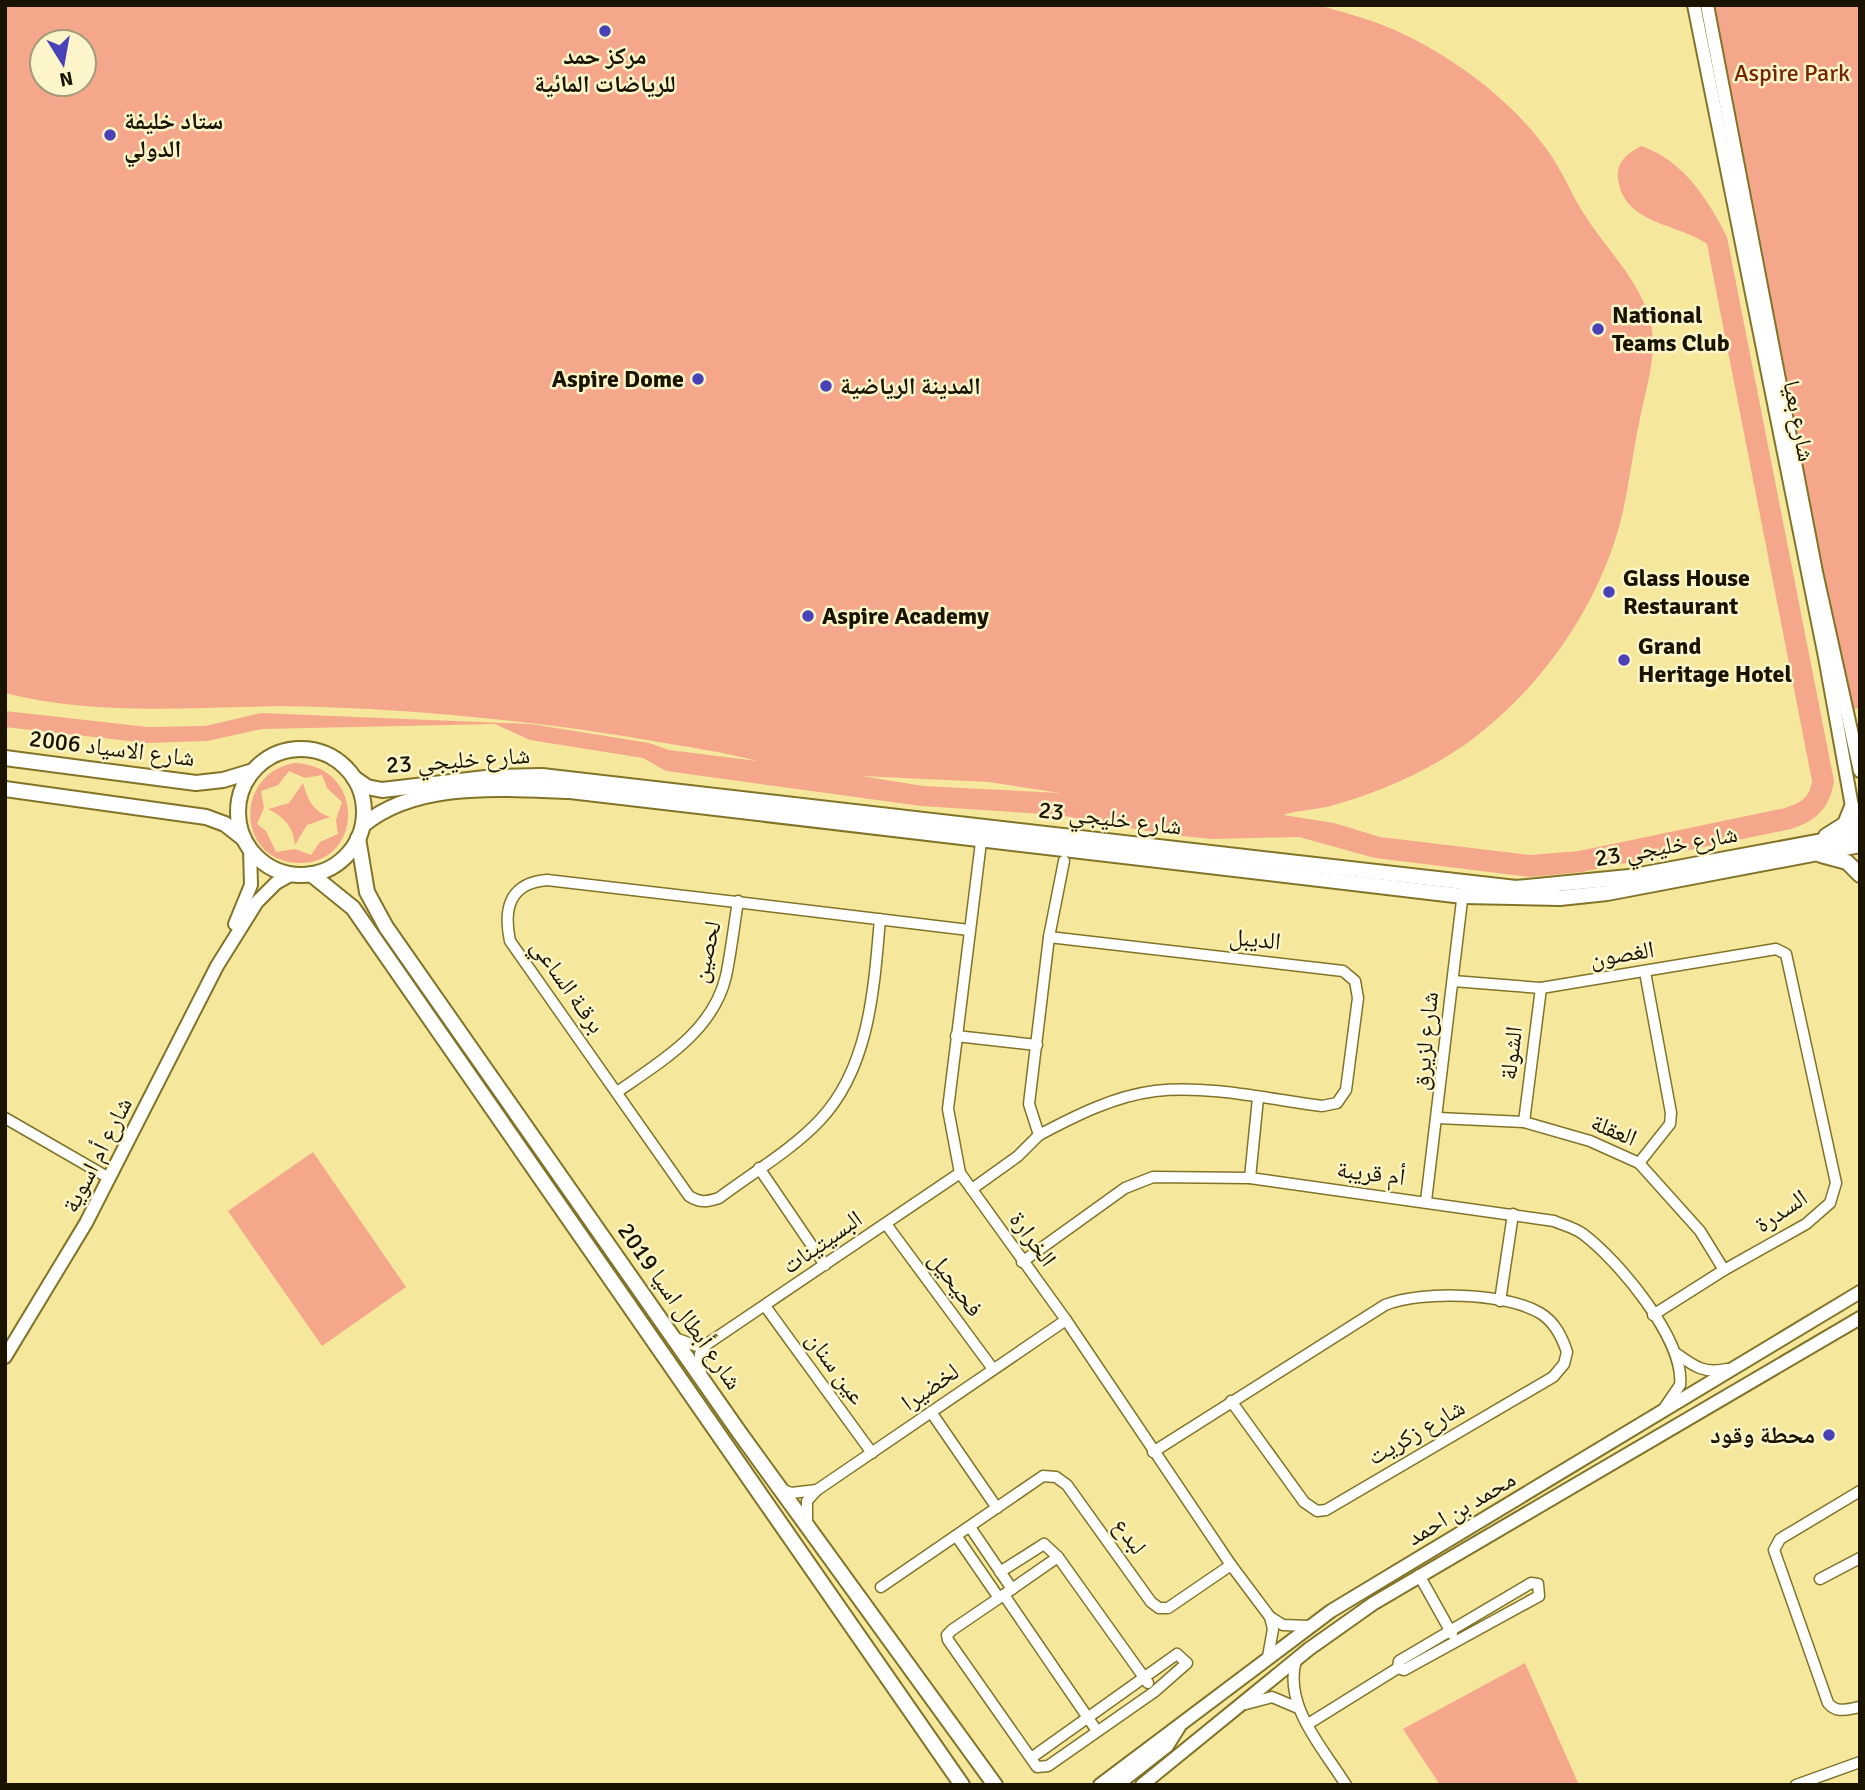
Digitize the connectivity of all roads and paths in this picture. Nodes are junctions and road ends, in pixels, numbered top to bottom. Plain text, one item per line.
1 (1694, 5) edge
2 (1707, 5) edge
3 (1790, 459) junction
4 (1848, 715) edge
5 (5, 758) edge
6 (253, 771) junction
7 (1860, 771) edge
8 (354, 778) junction
9 (5, 789) edge
10 (646, 793) junction
11 (1852, 807) junction
12 (360, 831) junction
13 (982, 833) junction
14 (1859, 841) edge
15 (247, 844) junction
16 (1808, 848) junction
17 (1064, 861) dead end
18 (292, 874) junction
19 (311, 874) junction
20 (1860, 875) edge
21 (1463, 890) junction
22 (738, 901) junction
23 (880, 919) junction
24 (969, 930) junction
25 (1049, 937) junction
26 (1790, 962) joint
27 (217, 966) junction
28 (1645, 972) junction
29 (1453, 981) junction
30 (1541, 988) junction
31 (956, 1036) junction
32 (1037, 1045) junction
33 (617, 1092) junction
34 (1258, 1098) junction
35 (5, 1118) edge
36 (1438, 1118) junction
37 (1524, 1122) junction
38 (1039, 1135) junction
39 (1639, 1163) junction
40 (759, 1168) junction
41 (960, 1173) junction
42 (109, 1178) junction
43 (1250, 1178) junction
44 (972, 1189) junction
45 (1426, 1201) junction
46 (1513, 1214) junction
47 (886, 1224) junction
48 (1022, 1262) junction
49 (825, 1265) junction
50 (1724, 1270) junction
51 (1860, 1292) edge
52 (1500, 1301) junction
53 (765, 1307) junction
54 (1653, 1315) junction
55 (1860, 1318) edge
56 (1066, 1320) junction
57 (675, 1338) junction
58 (707, 1344) junction
59 (1677, 1354) junction
60 (5, 1357) edge
61 (1734, 1368) junction
62 (993, 1369) junction
63 (701, 1374) junction
64 (1231, 1401) junction
65 (1662, 1411) junction
66 (931, 1412) junction
67 (1153, 1452) junction
68 (872, 1453) junction
69 (780, 1488) junction
70 (817, 1490) junction
71 (1860, 1491) edge
72 (997, 1508) junction
73 (807, 1527) junction
74 (970, 1527) junction
75 (957, 1537) junction
76 (1058, 1557) junction
77 (1860, 1558) edge
78 (1231, 1565) junction
79 (1000, 1572) junction
80 (1419, 1575) junction
81 (1820, 1579) dead end
82 (881, 1587) dead end
83 (1005, 1594) junction
84 (1270, 1617) junction
85 (1310, 1626) junction
86 (1450, 1631) junction
87 (1456, 1641) junction
88 (1268, 1657) junction
89 (1296, 1660) junction
90 (1398, 1668) junction
91 (1144, 1678) junction
92 (1154, 1692) junction
93 (1860, 1707) edge
94 (1298, 1708) junction
95 (1235, 1710) junction
96 (1088, 1718) junction
97 (1180, 1724) junction
98 (1308, 1724) junction
99 (920, 1725) junction
100 (1097, 1731) junction
101 (943, 1758) junction
102 (1031, 1758) junction
103 (1860, 1762) edge
104 (951, 1785) edge
105 (962, 1785) edge
106 (970, 1785) edge
107 (995, 1785) edge
108 (1100, 1785) edge
109 (1117, 1785) edge
110 (1142, 1785) edge
111 (1346, 1785) edge
112 (1796, 1785) edge

1 - 3 street, شارع بعيا
2 - 3 street, شارع بعيا
3 - 4 street, شارع بعيا
4 - 7 street, شارع بعيا
4 - 11 street, شارع بعيا
5 - 6 main road, شارع الاسياد 2006
6 - 8 main road
6 - 15 main road
8 - 10 main road, شارع خليجي 23
8 - 12 main road
9 - 15 main road
10 - 12 main road, شارع خليجي 23
10 - 13 main road, شارع خليجي 23
11 - 14 street, شارع بعيا
11 - 16 main road
12 - 19 main road
12 - 57 main road, شارع أبطال اسيا 2019
13 - 21 main road, شارع خليجي 23
13 - 24 street, الخرارة
14 - 16 main road, شارع خليجي 23
15 - 18 main road
15 - 27 street, شارع أم اسوية
16 - 20 main road
16 - 21 main road, شارع خليجي 23
17 - 25 street
18 - 19 main road
18 - 27 street, شارع أم اسوية
19 - 99 main road, شارع أبطال اسيا 2019
21 - 29 street, شارع لزيرق
22 - 23 street, برقـة الساعي
22 - 33 street, لحصين
22 - 33 street, برقـة الساعي
23 - 24 street, برقـة الساعي
23 - 40 street, برقـة الساعي
24 - 31 street, الخرارة
25 - 32 street
25 - 34 street, الديبل
26 - 28 street, الغصون
26 - 50 street, السدرة
27 - 42 street, شارع أم اسوية
28 - 30 street, الغصون
28 - 39 street
29 - 30 street, الغصون
29 - 36 street, شارع لزيرق
30 - 37 street, الشولة
31 - 32 street
31 - 41 street, الخرارة
32 - 38 street
33 - 40 street, برقـة الساعي
34 - 38 street, الديبل
34 - 43 street
35 - 42 street
36 - 37 street, العقلة
36 - 45 street, شارع لزيرق
37 - 39 street, العقلة
38 - 44 street, الديبل
39 - 50 street, العقلة
40 - 49 street
41 - 44 street, الخرارة
41 - 47 street, البسيتينات
42 - 60 street, شارع أم اسوية
43 - 45 street, أم قريبة
43 - 48 street, أم قريبة
44 - 48 street, الخرارة
45 - 46 street, أم قريبة
46 - 52 street
46 - 54 street, أم قريبة
47 - 49 street, البسيتينات
47 - 62 street, فحيحيل
48 - 56 street, الخرارة
49 - 53 street, البسيتينات
50 - 54 street, السدرة
51 - 61 street, محمد بن احمد
52 - 64 street, شارع زكريت
52 - 64 street, شارع زكريت
53 - 58 street, البسيتينات
53 - 68 street, عين سنان
54 - 59 street, أم قريبة
55 - 80 street, محمد بن احمد
56 - 62 street, لخضيرا
56 - 67 street, الخرارة
57 - 58 street
57 - 63 main road, شارع أبطال اسيا 2019
58 - 63 street
59 - 61 street, أم قريبة
59 - 65 street
61 - 65 street, محمد بن احمد
62 - 66 street, لخضيرا
63 - 69 main road, شارع أبطال اسيا 2019
64 - 67 street, شارع زكريت
65 - 85 street, محمد بن احمد
66 - 68 street, لخضيرا
66 - 72 street
67 - 78 street, الخرارة
68 - 70 street, لخضيرا
69 - 70 street
69 - 73 main road, شارع أبطال اسيا 2019
70 - 73 street
71 - 93 street
72 - 74 street, لبدع
72 - 78 street, لبدع
73 - 107 main road, شارع أبطال اسيا 2019
74 - 75 street, لبدع
74 - 79 street
75 - 82 street, لبدع
75 - 83 street
76 - 79 street
76 - 83 street
76 - 91 street
77 - 81 street
78 - 84 street, الخرارة
79 - 83 street
80 - 86 street
80 - 89 street, محمد بن احمد
83 - 96 street
83 - 102 street
84 - 85 street
84 - 88 street
85 - 88 street, محمد بن احمد
86 - 87 street
86 - 87 street
86 - 90 street
87 - 90 street
88 - 97 street, محمد بن احمد
89 - 94 street
89 - 95 street, محمد بن احمد
90 - 98 street
91 - 92 street
91 - 92 street
91 - 96 street
92 - 100 street
94 - 95 street
94 - 98 street
95 - 110 street, محمد بن احمد
96 - 100 street
96 - 102 street
97 - 108 street, محمد بن احمد
97 - 109 street
98 - 111 street
99 - 101 main road, شارع أبطال اسيا 2019
99 - 104 main road
100 - 102 street
101 - 105 main road, شارع أبطال اسيا 2019
101 - 106 main road
103 - 112 street

